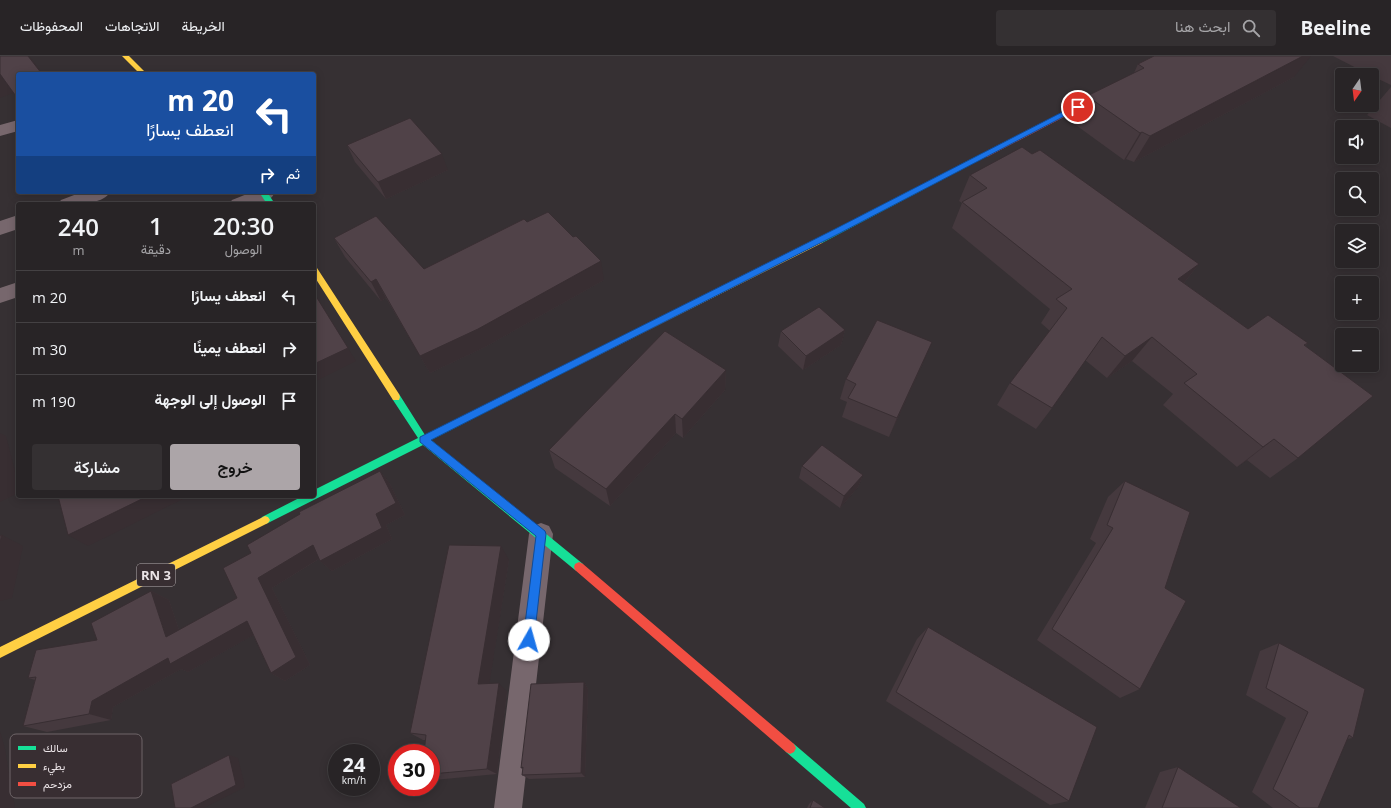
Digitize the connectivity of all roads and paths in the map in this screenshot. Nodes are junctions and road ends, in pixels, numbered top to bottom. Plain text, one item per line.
1 (125, 56) edge
2 (142, 72) edge
3 (1114, 89) edge
4 (16, 126) edge
5 (0, 130) edge
6 (94, 194) edge
7 (266, 197) edge
8 (72, 202) edge
9 (246, 202) edge
10 (16, 223) edge
11 (0, 228) edge
12 (316, 273) edge
13 (16, 290) edge
14 (0, 296) edge
15 (424, 440) junction
16 (316, 494) edge
17 (307, 498) edge
18 (542, 534) junction
19 (0, 653) edge
20 (508, 808) edge
21 (860, 808) edge

1 - 2 main road
3 - 15 main road, RN 3
4 - 5 street
6 - 8 street
7 - 9 street
10 - 11 street
12 - 15 main road
13 - 14 street
15 - 16 main road, RN 3
15 - 18 main road
17 - 19 main road, RN 3
18 - 20 street
18 - 21 main road

